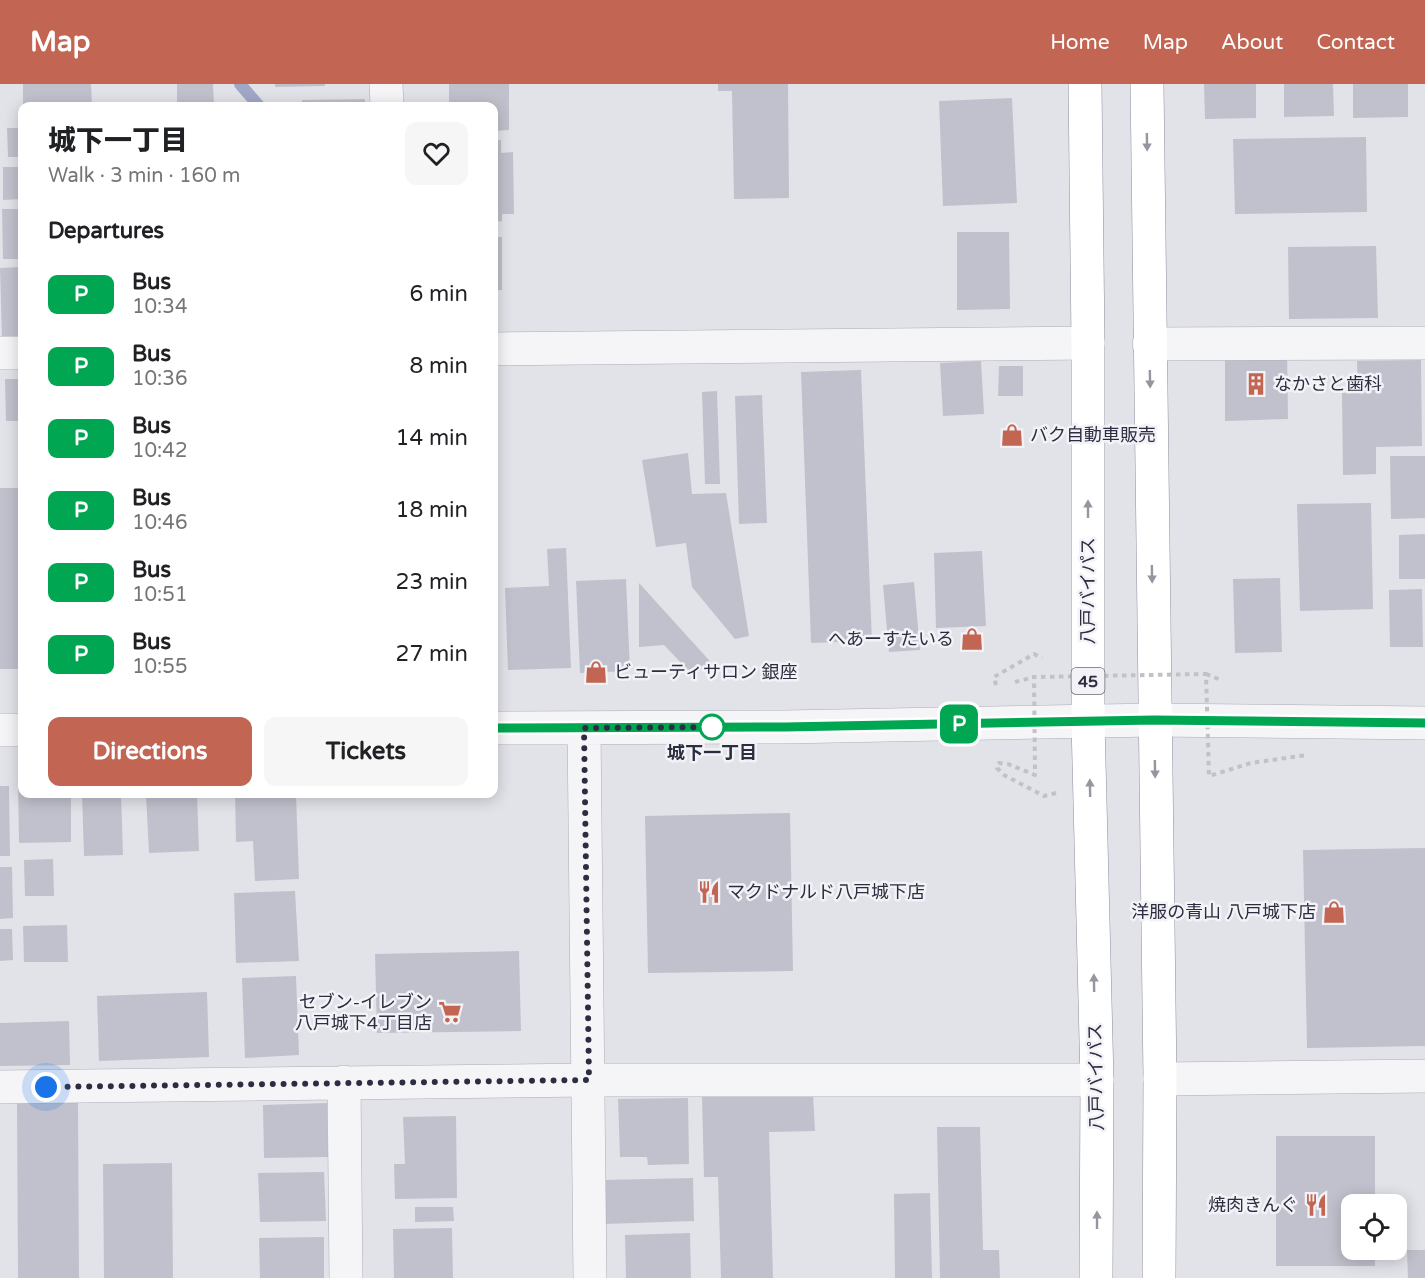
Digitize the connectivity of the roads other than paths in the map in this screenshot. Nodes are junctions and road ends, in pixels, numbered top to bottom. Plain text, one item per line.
1 (386, 84) edge
2 (1085, 84) edge
3 (1147, 84) edge
4 (387, 102) edge
5 (1425, 342) edge
6 (1088, 343) junction
7 (1149, 344) junction
8 (498, 348) edge
9 (0, 353) edge
10 (18, 353) edge
11 (1154, 720) junction
12 (1088, 722) junction
13 (1425, 723) edge
14 (498, 728) edge
15 (584, 728) junction
16 (0, 730) edge
17 (18, 730) edge
18 (1425, 1076) edge
19 (1160, 1079) junction
20 (589, 1080) junction
21 (1097, 1080) junction
22 (344, 1083) junction
23 (0, 1087) edge
24 (346, 1278) edge
25 (590, 1278) edge
26 (1096, 1278) edge
27 (1159, 1278) edge

1 - 4 street
2 - 6 highway, 八戸バイパス / 45
3 -> 7 highway
5 - 7 street
6 - 8 street
12 -> 6 highway, 八戸バイパス / 45
7 -> 11 highway
9 - 10 street
11 - 12 street
11 - 13 street
11 -> 19 highway
12 - 15 street
21 -> 12 highway, 八戸バイパス / 45
14 - 15 street
15 - 20 street
16 - 17 street
18 - 19 street
19 - 27 highway
20 - 21 street
20 - 22 street
20 - 25 street
26 -> 21 highway, 八戸バイパス / 45
22 - 23 street
22 - 24 street

